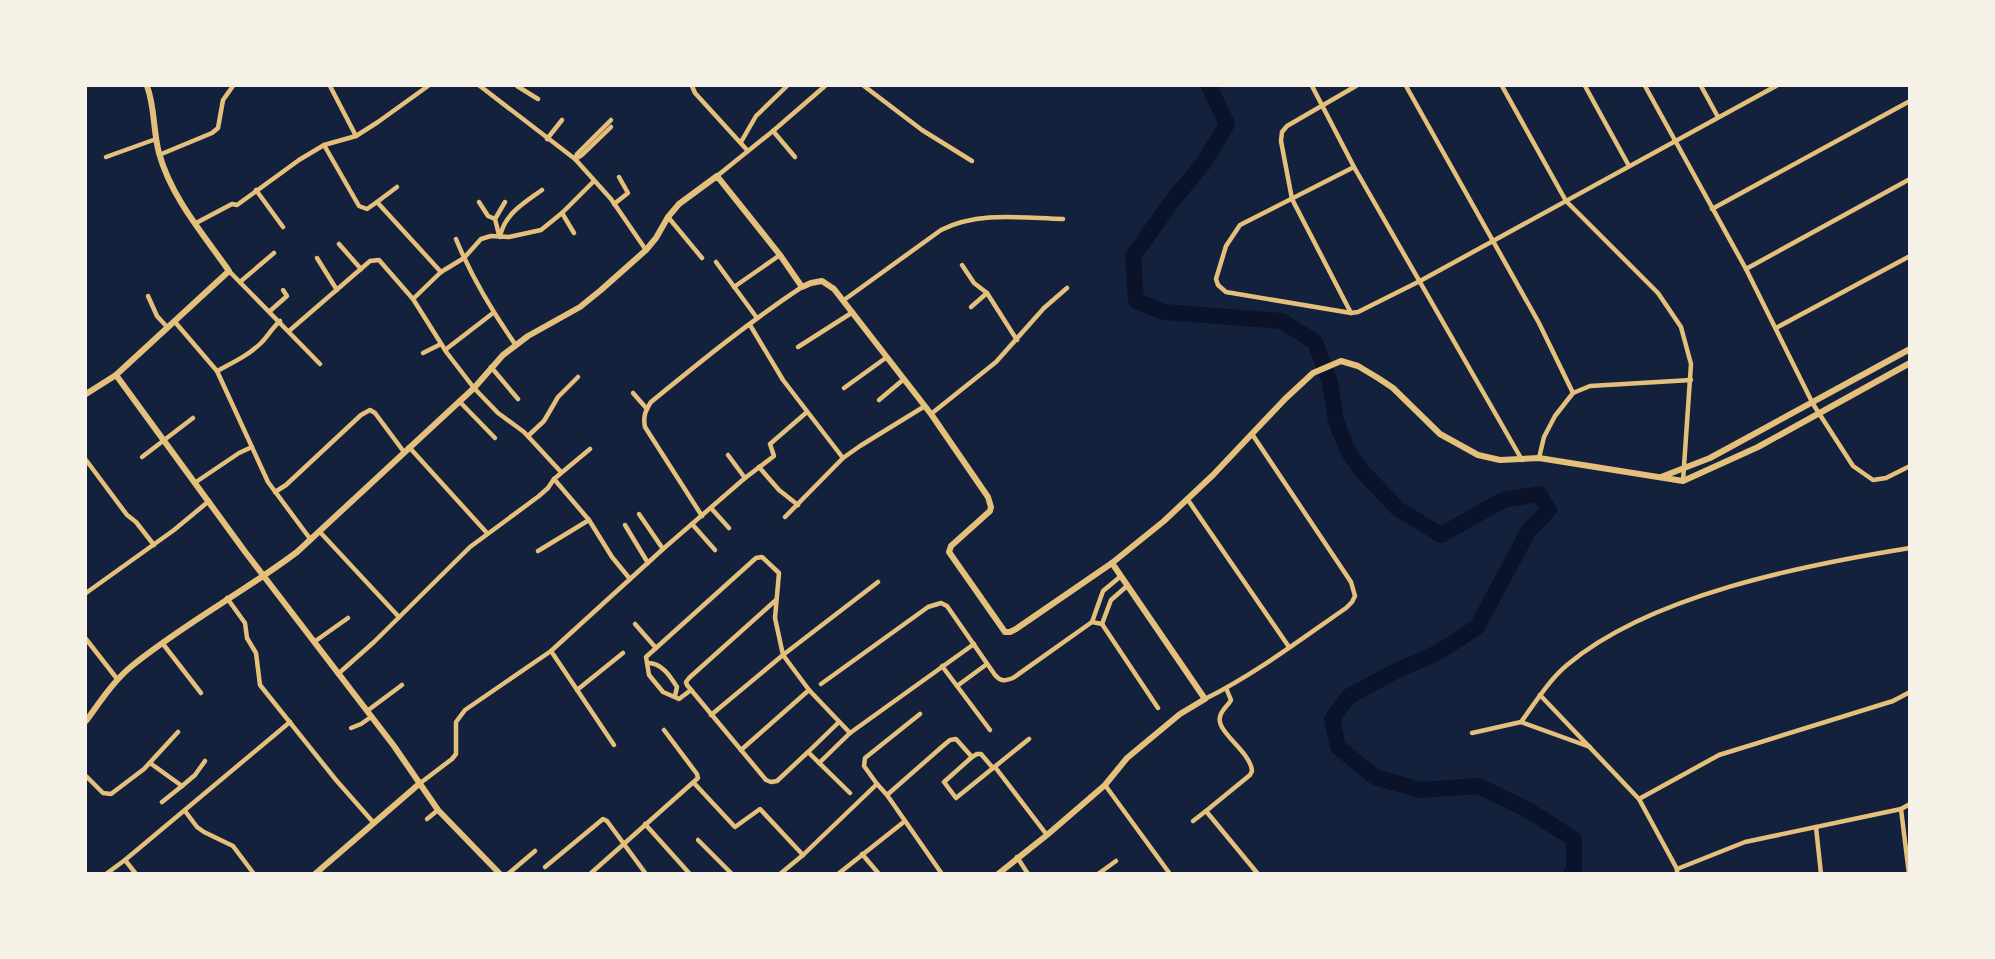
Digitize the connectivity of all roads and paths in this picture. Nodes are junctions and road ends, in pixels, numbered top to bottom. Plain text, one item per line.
1 (148, 86) edge
2 (233, 86) edge
3 (330, 86) edge
4 (428, 86) edge
5 (480, 86) edge
6 (517, 86) edge
7 (692, 86) edge
8 (787, 86) edge
9 (825, 86) edge
10 (864, 86) edge
11 (1312, 86) edge
12 (1356, 86) edge
13 (1406, 86) edge
14 (1502, 86) edge
15 (1585, 86) edge
16 (1645, 86) edge
17 (1701, 86) edge
18 (1758, 86) edge
19 (1776, 86) edge
20 (1762, 93) junction
21 (538, 99) dead end
22 (1910, 101) edge
23 (1322, 105) junction
24 (1718, 117) junction
25 (562, 120) dead end
26 (611, 120) dead end
27 (611, 127) dead end
28 (773, 131) junction
29 (356, 136) junction
30 (156, 139) junction
31 (547, 139) junction
32 (1675, 141) junction
33 (741, 142) junction
34 (324, 145) junction
35 (747, 150) junction
36 (159, 155) junction
37 (106, 157) dead end
38 (795, 157) dead end
39 (575, 159) junction
40 (972, 161) dead end
41 (1629, 166) junction
42 (1354, 167) junction
43 (717, 176) junction
44 (619, 177) dead end
45 (1910, 179) edge
46 (594, 182) junction
47 (397, 187) dead end
48 (256, 190) junction
49 (542, 190) dead end
50 (1292, 199) junction
51 (1566, 201) junction
52 (377, 202) junction
53 (479, 202) dead end
54 (505, 202) dead end
55 (614, 204) junction
56 (1712, 209) junction
57 (562, 213) junction
58 (668, 217) junction
59 (495, 219) junction
60 (1063, 219) dead end
61 (196, 223) junction
62 (283, 227) dead end
63 (574, 233) dead end
64 (500, 237) junction
65 (456, 238) dead end
66 (1492, 242) junction
67 (339, 244) dead end
68 (646, 250) junction
69 (274, 253) dead end
70 (780, 255) junction
71 (1910, 255) edge
72 (316, 258) dead end
73 (464, 258) junction
74 (702, 258) dead end
75 (716, 262) dead end
76 (962, 266) dead end
77 (361, 269) junction
78 (1746, 269) junction
79 (229, 271) junction
80 (441, 272) junction
81 (1420, 281) junction
82 (240, 282) junction
83 (734, 287) junction
84 (802, 287) junction
85 (1067, 288) dead end
86 (283, 290) dead end
87 (337, 290) junction
88 (987, 293) junction
89 (148, 296) dead end
90 (413, 299) junction
91 (844, 300) junction
92 (971, 307) dead end
93 (270, 311) junction
94 (853, 312) junction
95 (494, 313) junction
96 (1351, 313) junction
97 (757, 318) junction
98 (280, 321) junction
99 (175, 322) junction
100 (750, 325) junction
101 (168, 328) junction
102 (1776, 328) junction
103 (289, 331) junction
104 (1017, 340) junction
105 (441, 344) junction
106 (515, 344) junction
107 (798, 347) dead end
108 (1910, 349) edge
109 (445, 350) junction
110 (423, 353) dead end
111 (886, 357) junction
112 (1910, 363) edge
113 (320, 364) dead end
114 (491, 367) junction
115 (217, 371) junction
116 (116, 375) junction
117 (578, 377) dead end
118 (904, 379) junction
119 (1691, 380) junction
120 (474, 388) junction
121 (844, 388) dead end
122 (87, 391) edge
123 (633, 393) dead end
124 (1574, 393) junction
125 (518, 399) dead end
126 (879, 400) dead end
127 (459, 401) junction
128 (1812, 404) junction
129 (925, 406) junction
130 (647, 409) junction
131 (807, 412) junction
132 (931, 414) junction
133 (1819, 414) junction
134 (192, 418) dead end
135 (1252, 434) junction
136 (528, 436) junction
137 (495, 438) dead end
138 (165, 440) junction
139 (252, 447) junction
140 (590, 449) dead end
141 (407, 450) junction
142 (728, 455) dead end
143 (142, 458) dead end
144 (843, 458) junction
145 (1539, 458) junction
146 (86, 460) edge
147 (1521, 460) junction
148 (1910, 466) edge
149 (759, 467) junction
150 (1683, 468) junction
151 (561, 472) junction
152 (1661, 477) junction
153 (745, 478) junction
154 (554, 479) junction
155 (1683, 481) junction
156 (196, 483) junction
157 (275, 492) junction
158 (1188, 500) junction
159 (209, 501) junction
160 (798, 505) junction
161 (711, 508) junction
162 (639, 514) dead end
163 (702, 516) junction
164 (785, 517) dead end
165 (589, 520) junction
166 (692, 524) junction
167 (626, 525) dead end
168 (729, 528) dead end
169 (319, 531) junction
170 (487, 533) junction
171 (310, 540) junction
172 (154, 545) junction
173 (1910, 548) edge
174 (663, 549) junction
175 (715, 550) dead end
176 (538, 551) dead end
177 (648, 563) junction
178 (1112, 563) junction
179 (265, 576) junction
180 (1121, 576) junction
181 (630, 579) junction
182 (878, 582) dead end
183 (1127, 586) junction
184 (86, 593) edge
185 (228, 598) junction
186 (776, 600) junction
187 (399, 617) junction
188 (348, 618) dead end
189 (1092, 622) junction
190 (635, 624) dead end
191 (1102, 624) junction
192 (86, 639) edge
193 (314, 642) junction
194 (163, 644) junction
195 (974, 644) junction
196 (88, 646) edge
197 (1289, 647) junction
198 (656, 648) junction
199 (551, 651) junction
200 (622, 653) dead end
201 (783, 655) junction
202 (648, 663) junction
203 (987, 664) junction
204 (942, 666) junction
205 (338, 674) junction
206 (118, 680) junction
207 (821, 684) dead end
208 (402, 685) dead end
209 (957, 686) junction
210 (1226, 688) junction
211 (578, 690) junction
212 (691, 690) junction
213 (809, 690) junction
214 (1910, 692) edge
215 (201, 693) dead end
216 (1540, 695) junction
217 (675, 696) junction
218 (1204, 699) junction
219 (1158, 708) dead end
220 (369, 714) junction
221 (920, 714) dead end
222 (711, 715) junction
223 (86, 721) edge
224 (290, 722) junction
225 (839, 722) junction
226 (1521, 722) junction
227 (351, 728) dead end
228 (664, 730) dead end
229 (990, 730) dead end
230 (178, 732) dead end
231 (850, 733) junction
232 (1472, 733) dead end
233 (1029, 739) dead end
234 (614, 745) dead end
235 (1592, 748) junction
236 (741, 750) junction
237 (808, 752) junction
238 (972, 757) junction
239 (205, 761) dead end
240 (150, 763) junction
241 (819, 763) junction
242 (994, 767) junction
243 (86, 776) edge
244 (694, 783) junction
245 (419, 784) junction
246 (877, 784) junction
247 (1105, 784) junction
248 (182, 786) junction
249 (850, 793) dead end
250 (887, 795) junction
251 (1639, 799) junction
252 (162, 802) dead end
253 (1910, 804) edge
254 (1901, 809) junction
255 (438, 810) junction
256 (185, 811) junction
257 (1206, 811) junction
258 (427, 819) dead end
259 (905, 821) junction
260 (1193, 821) dead end
261 (373, 822) junction
262 (645, 824) junction
263 (1816, 827) junction
264 (1047, 835) junction
265 (698, 840) dead end
266 (624, 843) junction
267 (535, 851) dead end
268 (862, 854) junction
269 (803, 855) junction
270 (1017, 857) junction
271 (125, 860) junction
272 (1116, 861) dead end
273 (545, 867) dead end
274 (318, 871) edge
275 (1677, 871) edge
276 (106, 873) edge
277 (136, 873) edge
278 (254, 873) edge
279 (500, 873) edge
280 (508, 873) edge
281 (590, 873) edge
282 (646, 873) edge
283 (689, 873) edge
284 (732, 873) edge
285 (780, 873) edge
286 (838, 873) edge
287 (879, 873) edge
288 (942, 873) edge
289 (998, 873) edge
290 (1028, 873) edge
291 (1098, 873) edge
292 (1170, 873) edge
293 (1258, 873) edge
294 (1821, 873) edge
295 (1909, 873) edge

1 - 30 street
2 - 36 street
3 - 29 street
4 - 29 street
5 - 31 street
6 - 21 street
7 - 33 street
8 - 33 street
9 - 28 street
10 - 40 street
11 - 23 street
12 - 23 street
13 - 66 street
14 - 51 street
15 - 41 street
16 - 32 street
17 - 24 street
18 - 20 street
19 - 20 street
20 - 24 street
22 - 56 street
23 - 42 street
23 - 50 street
24 - 32 street
25 - 31 street
26 - 39 street
27 - 39 street
28 - 35 street
28 - 38 street
29 - 34 street
30 - 36 street
30 - 37 street
31 - 39 street
32 - 41 street
32 - 56 street
33 - 35 street
34 - 48 street
34 - 52 street
35 - 43 street
36 - 61 street
39 - 46 street
41 - 51 street
42 - 50 street
42 - 81 street
43 - 58 street
43 - 70 street
44 - 55 street
45 - 78 street
46 - 55 street
46 - 57 street
47 - 52 street
48 - 61 street
48 - 62 street
49 - 64 street
50 - 96 street
50 - 96 street
51 - 66 street
51 - 119 street
52 - 80 street
53 - 59 street
54 - 59 street
55 - 68 street
56 - 78 street
57 - 63 street
57 - 64 street
58 - 68 street
58 - 74 street
59 - 64 street
60 - 91 street
61 - 79 street
64 - 73 street
65 - 73 street
66 - 81 street
66 - 124 street
67 - 77 street
68 - 106 street
69 - 82 street
70 - 83 street
70 - 84 street
71 - 102 street
72 - 87 street
73 - 80 street
73 - 95 street
75 - 83 street
76 - 88 street
77 - 87 street
77 - 90 street
78 - 102 street
79 - 82 street
79 - 99 street
80 - 90 street
81 - 96 street
81 - 147 street
82 - 93 street
83 - 97 street
84 - 91 street
84 - 97 street
85 - 104 street
86 - 93 street
87 - 103 street
88 - 92 street
88 - 104 street
89 - 101 street
90 - 105 street
91 - 94 street
93 - 98 street
94 - 107 street
94 - 111 street
95 - 106 street
95 - 109 street
97 - 100 street
98 - 103 street
98 - 115 street
99 - 101 street
99 - 115 street
100 - 130 street
100 - 131 street
101 - 116 street
102 - 128 street
103 - 113 street
104 - 132 street
105 - 109 street
105 - 110 street
106 - 114 street
108 - 128 street
109 - 120 street
111 - 118 street
111 - 121 street
112 - 133 street
114 - 120 street
114 - 125 street
115 - 139 street
116 - 122 street
116 - 138 street
117 - 136 street
118 - 126 street
118 - 129 street
119 - 124 street
119 - 150 street
120 - 127 street
120 - 136 street
123 - 130 street
124 - 145 street
127 - 137 street
127 - 141 street
128 - 133 street
128 - 150 street
129 - 132 street
129 - 144 street
130 - 163 street
131 - 144 street
131 - 149 street
132 - 178 street
133 - 148 street
133 - 155 street
134 - 138 street
135 - 147 street
135 - 158 street
135 - 197 street
136 - 151 street
138 - 143 street
138 - 156 street
139 - 156 street
139 - 157 street
140 - 151 street
141 - 157 street
141 - 169 street
141 - 170 street
142 - 153 street
144 - 160 street
145 - 147 street
145 - 152 street
146 - 172 street
149 - 153 street
149 - 160 street
150 - 152 street
150 - 155 street
151 - 154 street
152 - 155 street
153 - 161 street
154 - 165 street
154 - 170 street
156 - 159 street
157 - 171 street
158 - 178 street
158 - 197 street
159 - 172 street
159 - 179 street
160 - 164 street
161 - 163 street
161 - 168 street
162 - 174 street
163 - 166 street
165 - 176 street
165 - 181 street
166 - 174 street
166 - 175 street
167 - 177 street
169 - 171 street
169 - 187 street
170 - 187 street
171 - 179 street
172 - 184 street
173 - 216 street
174 - 177 street
177 - 181 street
178 - 180 street
179 - 185 street
179 - 193 street
180 - 183 street
180 - 189 street
181 - 199 street
182 - 201 street
183 - 191 street
183 - 218 street
185 - 194 street
185 - 224 street
186 - 198 street
186 - 201 street
186 - 212 street
187 - 205 street
188 - 193 street
189 - 191 street
189 - 203 street
190 - 198 street
191 - 219 street
192 - 196 street
193 - 205 street
194 - 206 street
194 - 215 street
195 - 203 street
195 - 204 street
195 - 207 street
196 - 206 street
197 - 210 street
198 - 202 street
199 - 211 street
199 - 245 street
200 - 211 street
201 - 213 street
201 - 222 street
202 - 217 street
202 - 217 street
203 - 209 street
204 - 209 street
204 - 231 street
205 - 220 street
206 - 223 street
208 - 220 street
209 - 229 street
210 - 218 street
210 - 257 street
211 - 234 street
212 - 217 street
212 - 222 street
213 - 225 street
213 - 236 street
214 - 251 street
216 - 226 street
216 - 235 street
218 - 247 street
220 - 227 street
220 - 245 street
221 - 246 street
222 - 236 street
224 - 256 street
224 - 261 street
225 - 231 street
225 - 237 street
226 - 232 street
226 - 235 street
228 - 244 street
230 - 240 street
231 - 241 street
233 - 242 street
235 - 251 street
236 - 237 street
237 - 241 street
238 - 242 street
238 - 242 street
238 - 250 street
239 - 248 street
240 - 243 street
240 - 248 street
241 - 249 street
242 - 264 street
244 - 262 street
244 - 269 street
245 - 255 street
245 - 261 street
246 - 250 street
246 - 269 street
247 - 264 street
247 - 292 street
248 - 252 street
250 - 259 street
251 - 275 street
253 - 254 street
254 - 263 street
254 - 295 street
255 - 258 street
255 - 279 street
256 - 271 street
256 - 278 street
257 - 260 street
257 - 293 street
259 - 268 street
259 - 288 street
261 - 274 street
262 - 266 street
262 - 283 street
263 - 275 street
263 - 294 street
264 - 270 street
265 - 284 street
266 - 273 street
266 - 281 street
266 - 282 street
267 - 280 street
268 - 286 street
268 - 287 street
269 - 285 street
270 - 289 street
270 - 290 street
271 - 276 street
271 - 277 street
272 - 291 street

